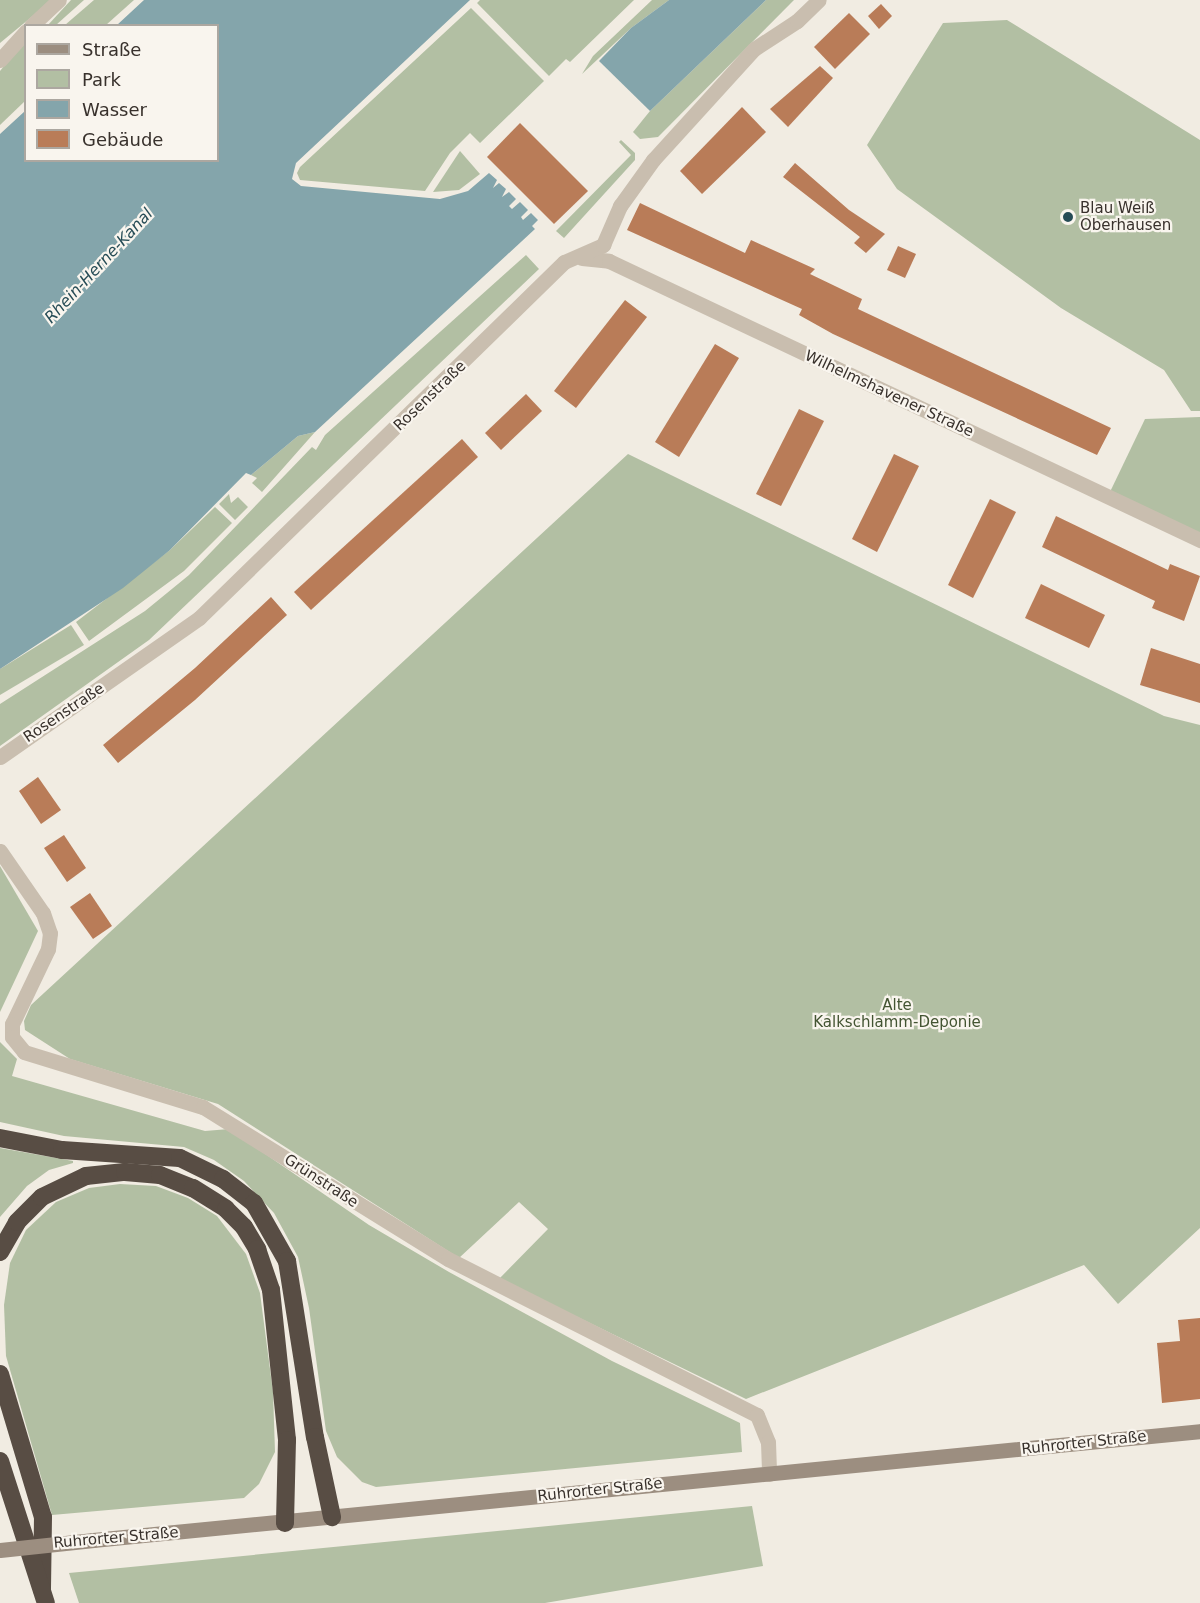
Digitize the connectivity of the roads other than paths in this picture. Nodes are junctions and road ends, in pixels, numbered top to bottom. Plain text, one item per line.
1 (59, 0) edge
2 (819, 0) edge
3 (33, 24) edge
4 (24, 33) edge
5 (0, 60) edge
6 (576, 259) junction
7 (1200, 540) edge
8 (0, 757) edge
9 (0, 850) edge
10 (0, 1138) edge
11 (0, 1252) edge
12 (0, 1374) edge
13 (1200, 1431) edge
14 (0, 1461) edge
15 (770, 1474) junction
16 (332, 1517) junction
17 (285, 1523) junction
18 (0, 1550) edge
19 (44, 1596) edge

1 - 3 street
2 - 6 street, Rosenstraße
4 - 5 street
6 - 7 street, Wilhelmshavener Straße
6 - 8 street, Rosenstraße
9 - 15 street, Grünstraße
10 - 16 highway
11 - 17 highway
12 - 19 highway
13 - 15 main road, Ruhrorter Straße
14 - 19 highway
15 - 16 main road, Ruhrorter Straße
16 - 17 main road, Ruhrorter Straße
17 - 18 main road, Ruhrorter Straße, bridge

